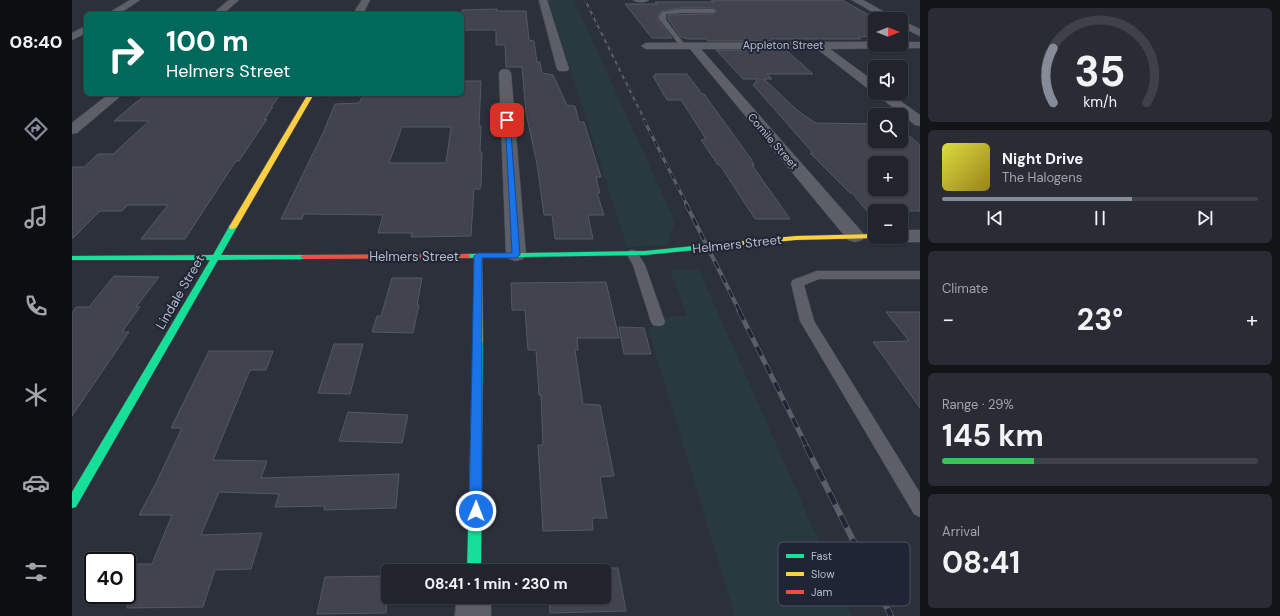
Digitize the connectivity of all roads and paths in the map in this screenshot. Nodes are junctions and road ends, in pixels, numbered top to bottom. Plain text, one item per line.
1 (136, 0) edge
2 (234, 0) edge
3 (366, 0) edge
4 (543, 0) edge
5 (636, 0) edge
6 (646, 0) edge
7 (856, 0) edge
8 (713, 11) dead end
9 (115, 12) edge
10 (219, 12) edge
11 (359, 12) edge
12 (879, 12) edge
13 (72, 26) edge
14 (84, 26) edge
15 (908, 27) edge
16 (84, 30) edge
17 (920, 33) edge
18 (72, 37) edge
19 (819, 45) junction
20 (920, 45) edge
21 (646, 46) dead end
22 (690, 46) junction
23 (563, 69) dead end
24 (505, 73) dead end
25 (868, 83) edge
26 (115, 96) edge
27 (310, 96) edge
28 (891, 100) edge
29 (920, 122) edge
30 (72, 130) edge
31 (855, 236) junction
32 (868, 236) edge
33 (908, 236) edge
34 (920, 236) edge
35 (632, 253) junction
36 (516, 255) junction
37 (216, 256) junction
38 (478, 256) junction
39 (72, 258) edge
40 (920, 275) edge
41 (658, 322) dead end
42 (72, 503) edge
43 (920, 509) edge
44 (474, 564) edge
45 (474, 604) edge
46 (473, 616) edge

1 - 9 street
2 - 10 street
3 - 11 street
4 - 23 street
5 - 6 lane
7 - 12 street
8 - 22 lane
13 - 14 street
15 - 17 street
16 - 18 street
19 - 20 street, Appleton Street
19 - 22 street, Appleton Street
19 - 25 street
21 - 22 street, Appleton Street
22 - 31 street, Comile Street
24 - 36 street
26 - 30 street
27 - 37 street, Lindale Street
28 - 29 street
31 - 32 street, Helmers Street
31 - 35 street, Helmers Street
33 - 34 street
35 - 36 street, Helmers Street
35 - 41 lane
36 - 38 street, Helmers Street
37 - 38 street, Helmers Street
37 - 39 street, Helmers Street
37 - 42 street, Lindale Street
38 - 44 street
40 - 43 lane
45 - 46 street

